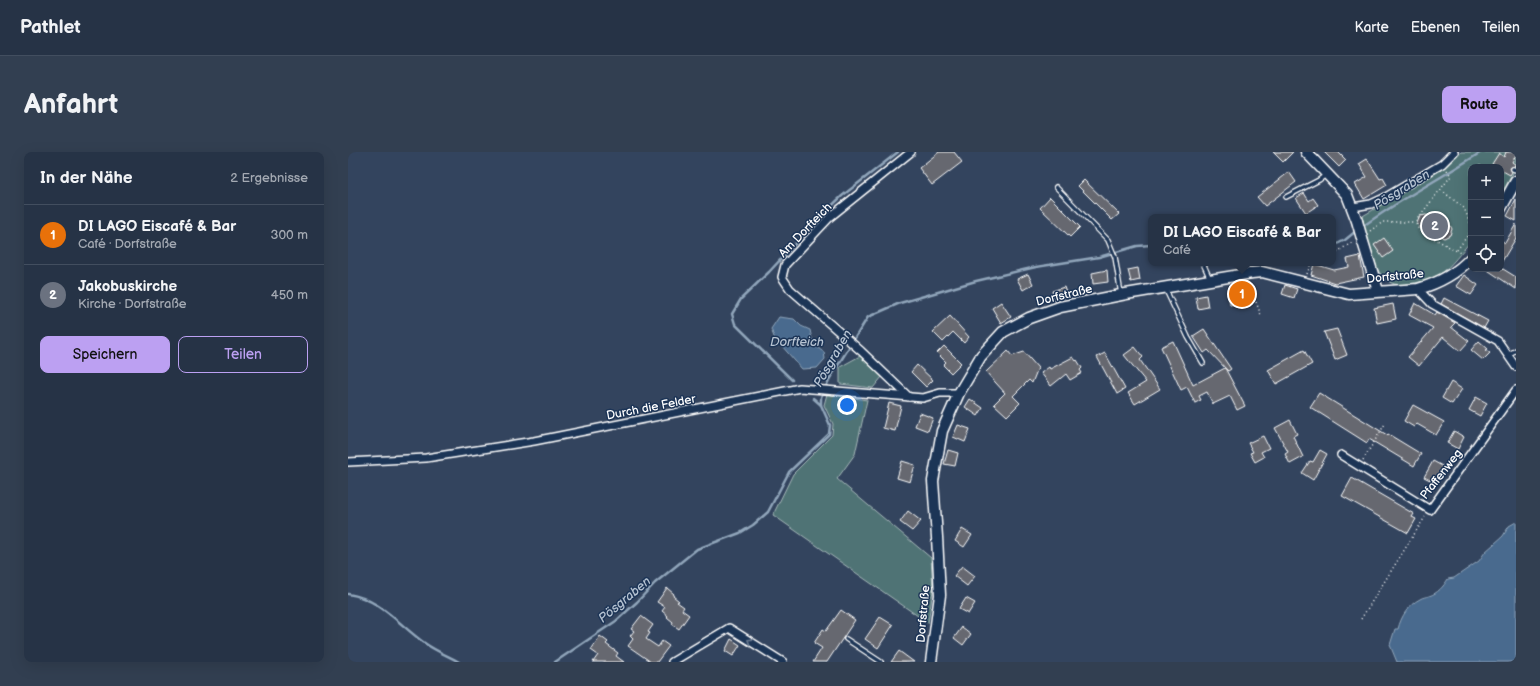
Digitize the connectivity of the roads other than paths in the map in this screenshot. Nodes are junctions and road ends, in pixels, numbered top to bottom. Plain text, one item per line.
1 (911, 152) edge
2 (1306, 152) edge
3 (1454, 152) edge
4 (1327, 173) junction
5 (1516, 181) edge
6 (1056, 187) dead end
7 (1286, 197) dead end
8 (1504, 203) edge
9 (1353, 207) junction
10 (1468, 260) edge
11 (1204, 266) edge
12 (1210, 280) junction
13 (1165, 288) junction
14 (1418, 289) junction
15 (1378, 291) junction
16 (1122, 295) junction
17 (1516, 350) edge
18 (1508, 355) junction
19 (1203, 363) dead end
20 (1516, 367) edge
21 (1516, 390) edge
22 (959, 393) junction
23 (910, 397) junction
24 (1341, 455) dead end
25 (348, 462) edge
26 (846, 639) dead end
27 (672, 662) edge
28 (783, 662) edge
29 (881, 662) edge
30 (931, 662) edge

1 - 23 street, Am Dorfteich
2 - 4 street
3 - 9 street
4 - 7 lane
4 - 9 street
5 - 8 street
6 - 16 lane
9 - 15 street, bridge
10 - 14 street, Dorfstraße
11 - 12 lane
12 - 13 street, Dorfstraße
12 - 15 street, Dorfstraße
13 - 16 street, Dorfstraße
13 - 19 lane
14 - 15 street, Dorfstraße
14 - 18 street
16 - 22 street, Dorfstraße
17 - 18 lane
18 - 20 street
21 - 24 street, Pfaffenweg
22 - 23 street, Durch die Felder
22 - 30 street, Dorfstraße
23 - 25 street, Durch die Felder
26 - 29 lane
28 -> 27 street

